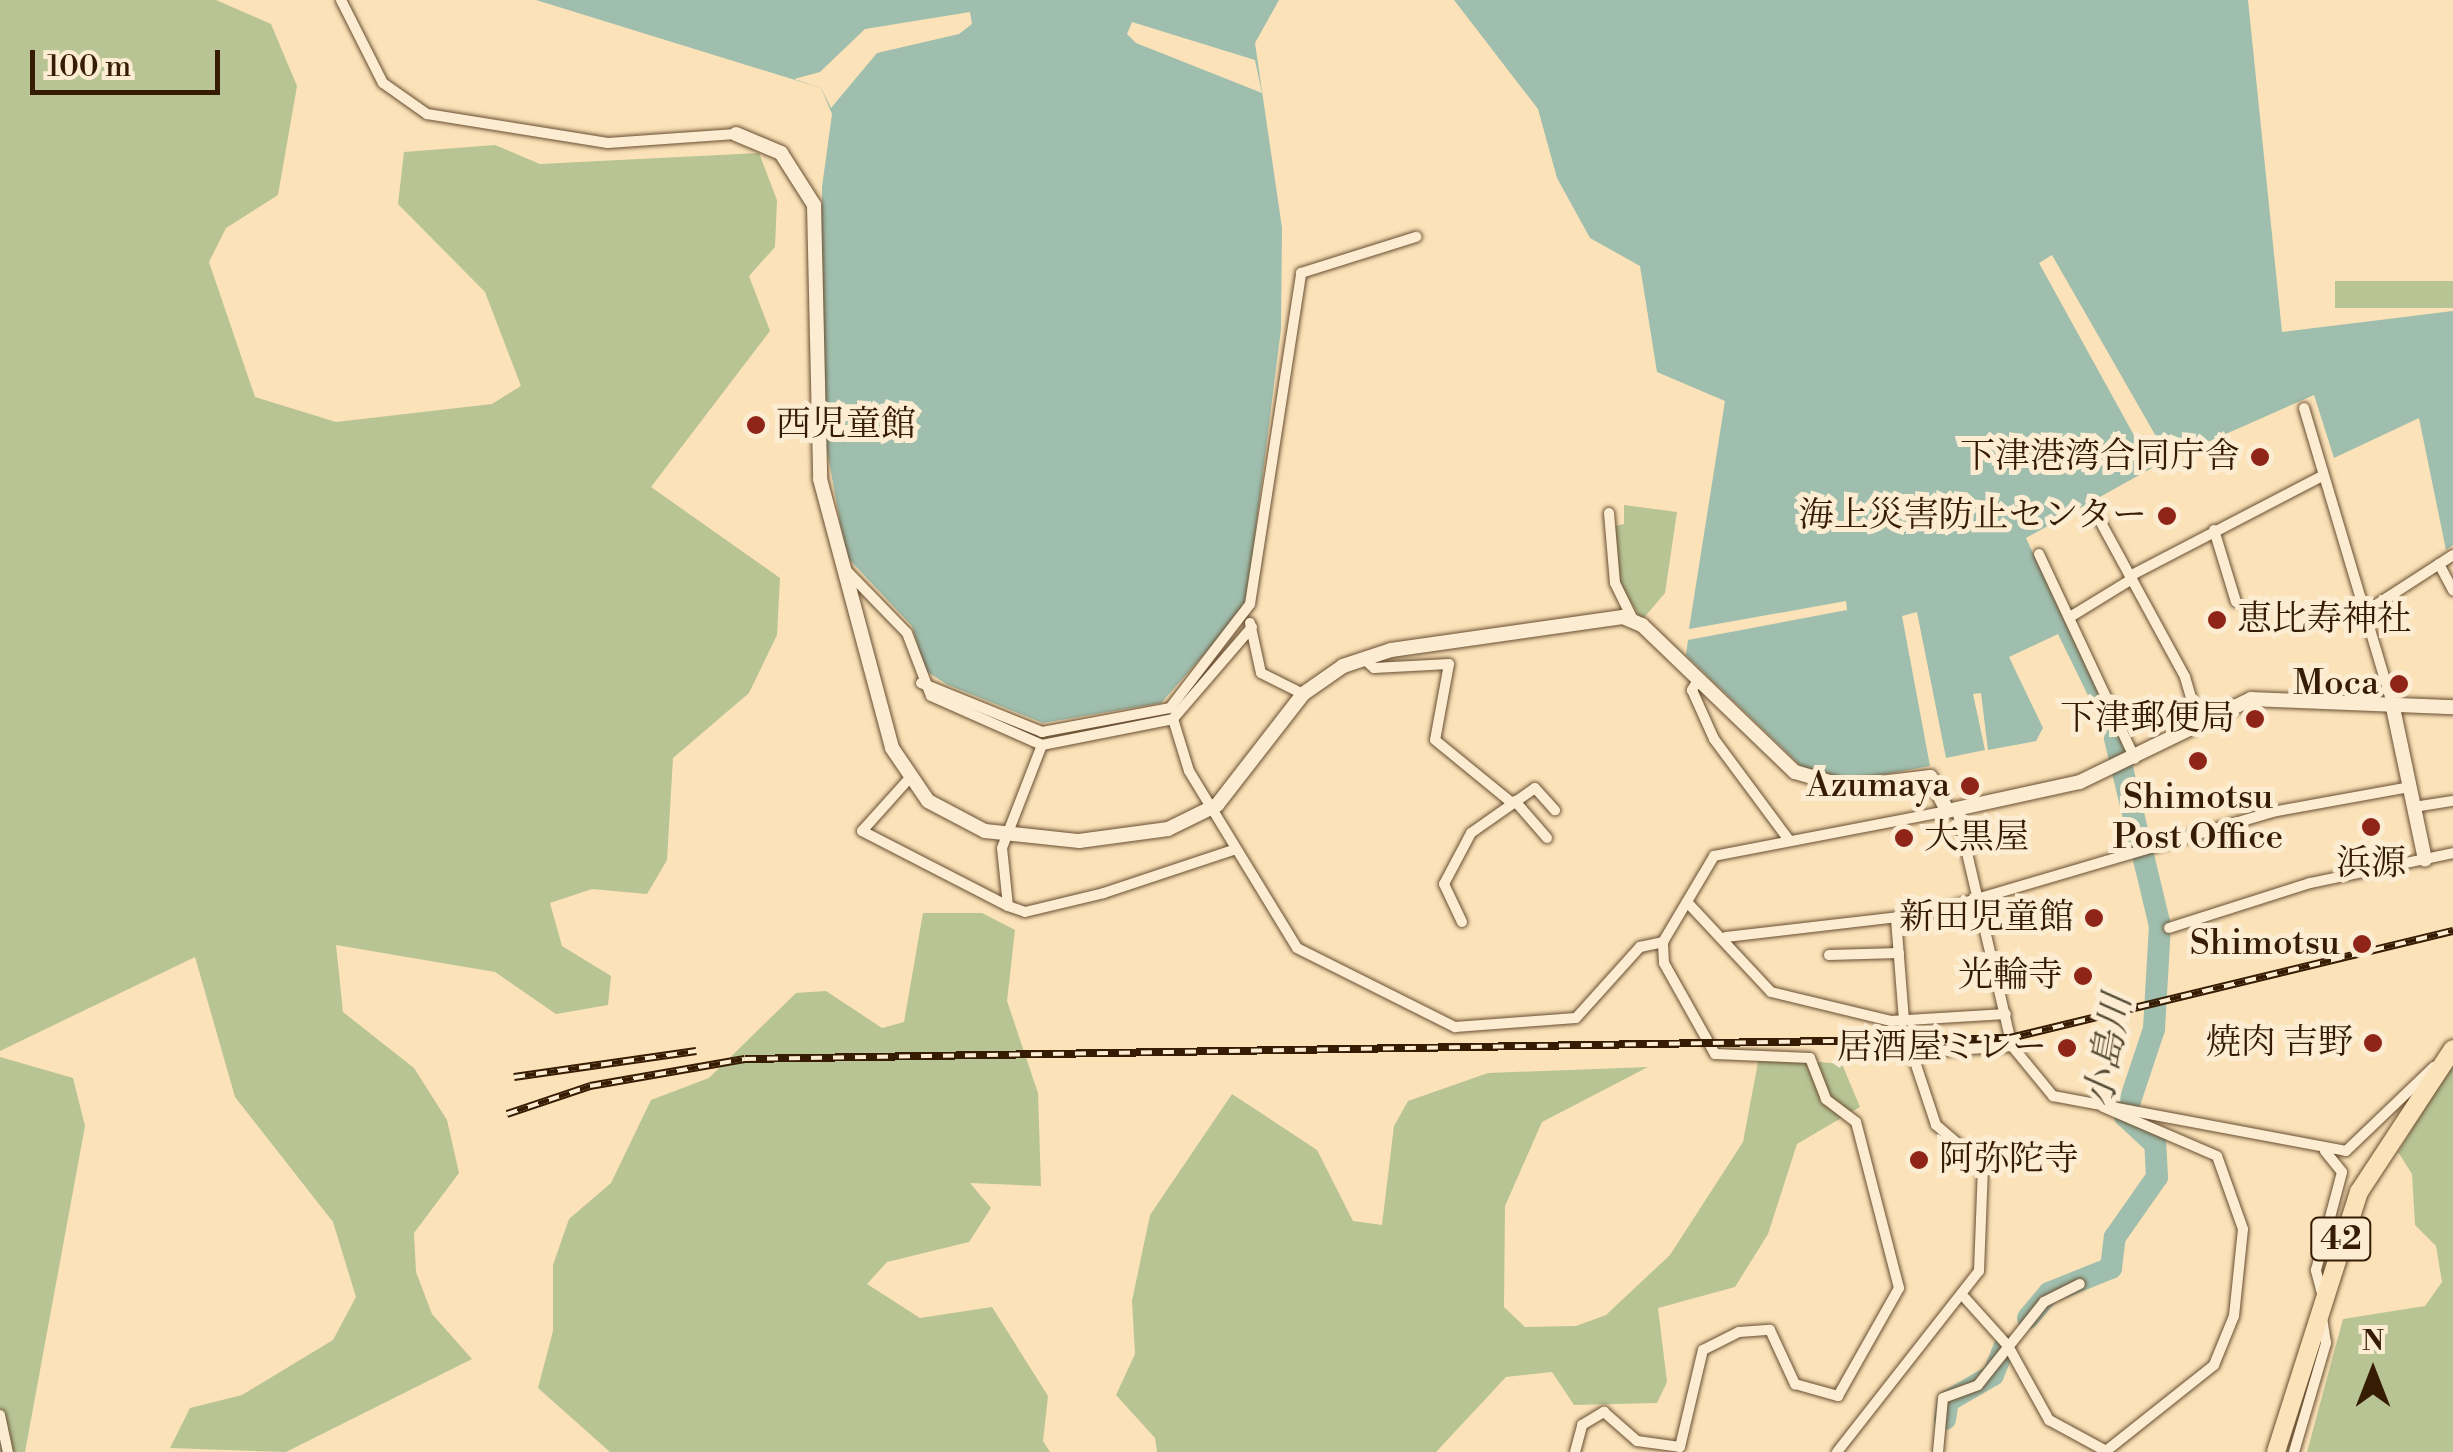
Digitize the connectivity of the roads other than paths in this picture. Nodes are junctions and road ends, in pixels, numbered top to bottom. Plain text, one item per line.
1 (341, 0) edge
2 (736, 134) joint
3 (1416, 237) dead end
4 (2304, 408) dead end
5 (2322, 476) junction
6 (1609, 514) dead end
7 (2099, 519) dead end
8 (2214, 530) junction
9 (2038, 554) dead end
10 (2446, 559) edge
11 (839, 565) junction
12 (2131, 578) junction
13 (2453, 590) edge
14 (2236, 602) dead end
15 (2365, 612) junction
16 (2070, 617) junction
17 (1632, 618) junction
18 (1249, 622) junction
19 (1363, 658) junction
20 (1698, 680) junction
21 (921, 683) junction
22 (1303, 694) junction
23 (2392, 704) junction
24 (2453, 707) edge
25 (1173, 719) junction
26 (2199, 725) junction
27 (1042, 745) junction
28 (2129, 762) junction
29 (907, 781) junction
30 (2410, 787) junction
31 (1514, 802) junction
32 (2453, 802) edge
33 (1217, 804) junction
34 (2414, 807) junction
35 (1554, 810) dead end
36 (1952, 811) junction
37 (1008, 836) junction
38 (1546, 838) dead end
39 (1789, 840) junction
40 (1236, 848) junction
41 (2453, 854) edge
42 (2425, 860) junction
43 (1686, 902) junction
44 (1980, 902) junction
45 (1008, 906) junction
46 (1896, 919) junction
47 (1462, 922) dead end
48 (2169, 928) dead end
49 (1726, 937) junction
50 (1663, 942) junction
51 (1899, 953) junction
52 (1829, 955) dead end
53 (2006, 1014) junction
54 (1904, 1021) junction
55 (2012, 1046) junction
56 (2448, 1054) edge
57 (2103, 1108) junction
58 (2316, 1145) junction
59 (2080, 1284) dead end
60 (2323, 1297) junction
61 (1964, 1298) junction
62 (2008, 1346) junction
63 (0, 1415) edge
64 (8, 1452) edge
65 (1575, 1452) edge
66 (1837, 1452) edge
67 (1938, 1452) edge
68 (2276, 1452) edge
69 (2294, 1452) edge

1 - 2 street
2 - 11 main road
3 - 18 street
4 - 5 street
5 - 8 street
5 - 15 street
6 - 17 street
7 - 12 street
8 - 12 street
8 - 14 street
9 - 16 street
10 - 13 street
10 - 15 street
11 - 21 street
11 - 29 main road
12 - 16 street
12 - 26 street
15 - 23 street
16 - 28 street
17 - 19 main road
17 - 20 main road
18 - 21 street
18 - 22 street
18 - 25 street
19 - 22 main road
19 - 31 street
20 - 36 main road
20 - 39 street
21 - 27 street
22 - 33 main road
23 - 24 main road
23 - 26 main road
23 - 30 main road
25 - 27 street
25 - 33 street
26 - 28 main road
27 - 37 street
28 - 36 main road
29 - 37 main road
29 - 45 street
30 - 34 main road
30 - 44 street
31 - 35 street
31 - 38 street
31 - 47 street
32 - 34 street
33 - 37 main road
33 - 40 street
34 - 42 main road
36 - 39 street
36 - 44 street
37 - 45 street
39 - 43 street
40 - 45 street
40 - 50 street
41 - 42 street
42 - 48 street
43 - 49 street
43 - 50 street
44 - 46 street
44 - 53 street
46 - 49 street
46 - 51 street
49 - 54 street
50 - 65 street
51 - 52 street
51 - 54 street
53 - 54 street
53 - 55 street
55 - 57 street
55 - 61 street
56 - 58 street
56 - 60 highway, 42
57 - 58 street
57 - 62 street
58 - 60 street
59 - 62 street
60 - 68 highway, 42
60 - 69 street
61 - 62 street
61 - 66 street
62 - 67 street
63 - 64 street

